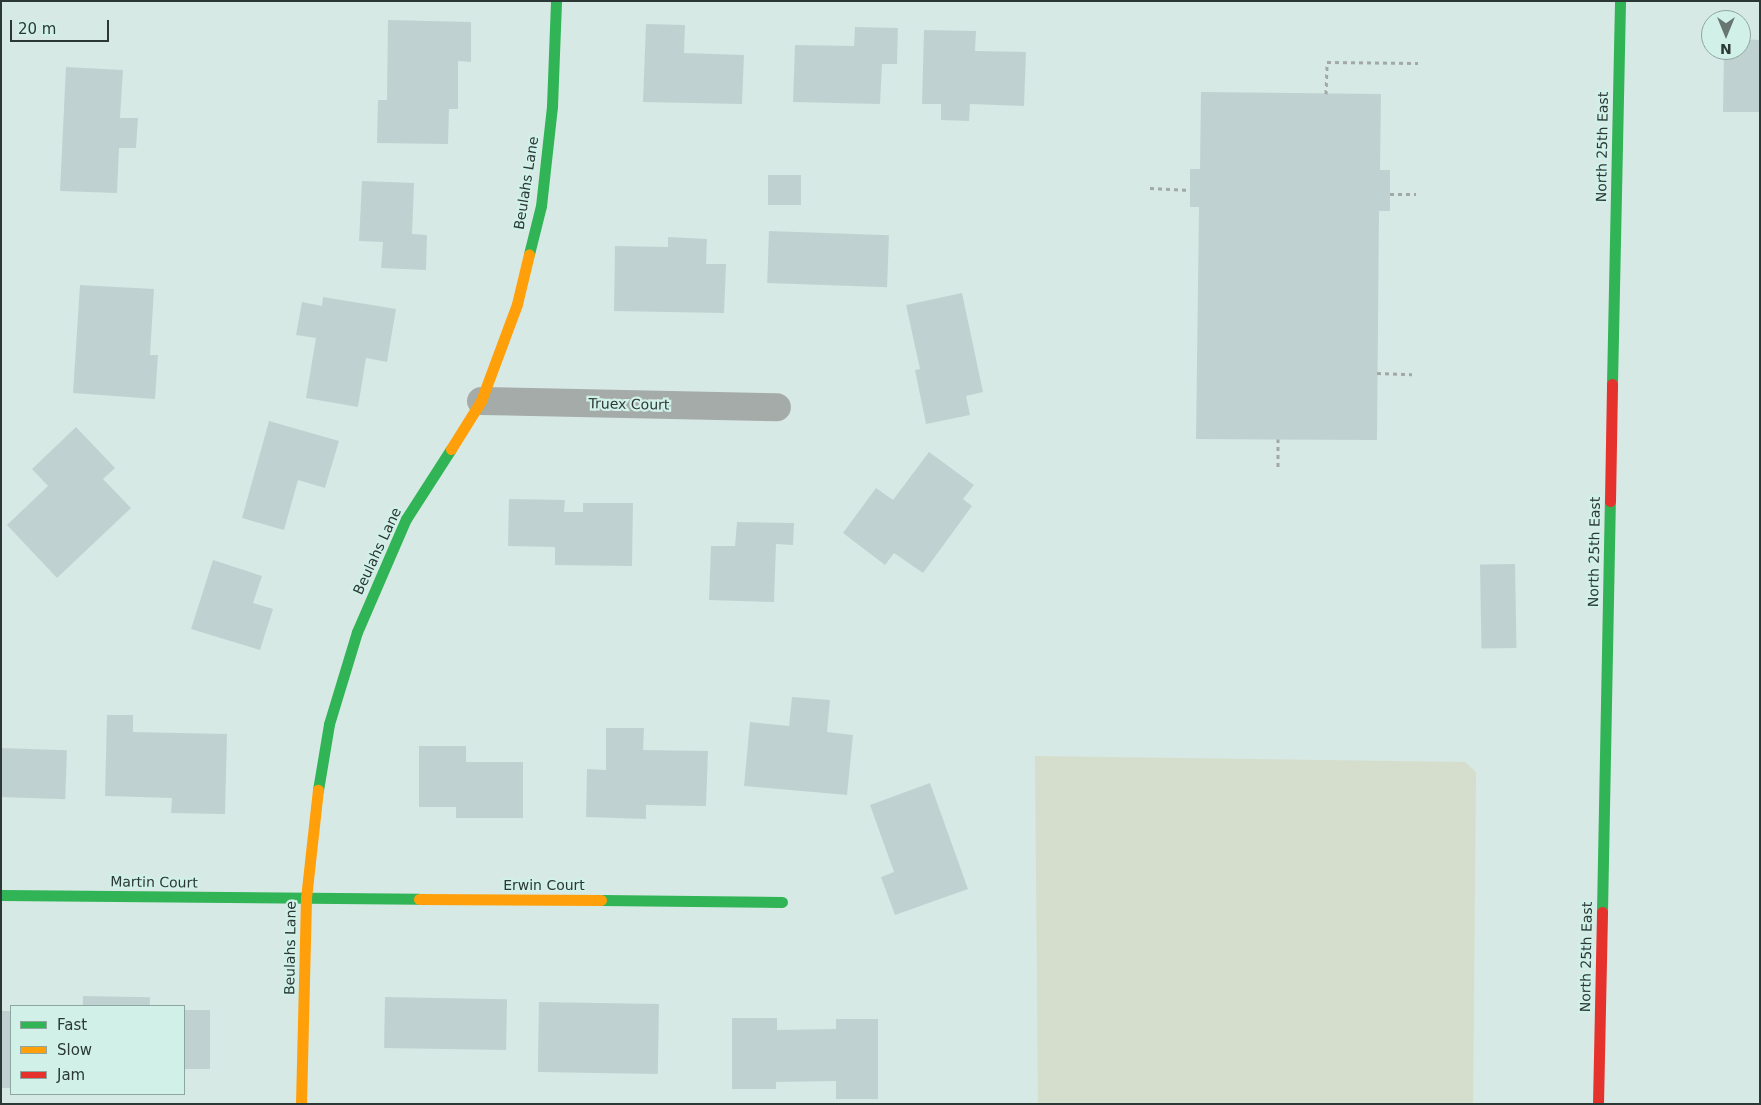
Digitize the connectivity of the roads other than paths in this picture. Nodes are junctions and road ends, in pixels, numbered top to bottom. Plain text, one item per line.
1 (556, 1) edge
2 (1620, 1) edge
3 (481, 401) junction
4 (777, 406) dead end
5 (1, 895) edge
6 (306, 898) junction
7 (782, 902) dead end
8 (301, 1104) edge
9 (1598, 1104) edge

1 - 3 street, Beulahs Lane
2 - 9 street, North 25th East
3 - 4 street, Truex Court
3 - 6 street, Beulahs Lane
5 - 6 street, Martin Court
6 - 7 street, Erwin Court
6 - 8 street, Beulahs Lane

